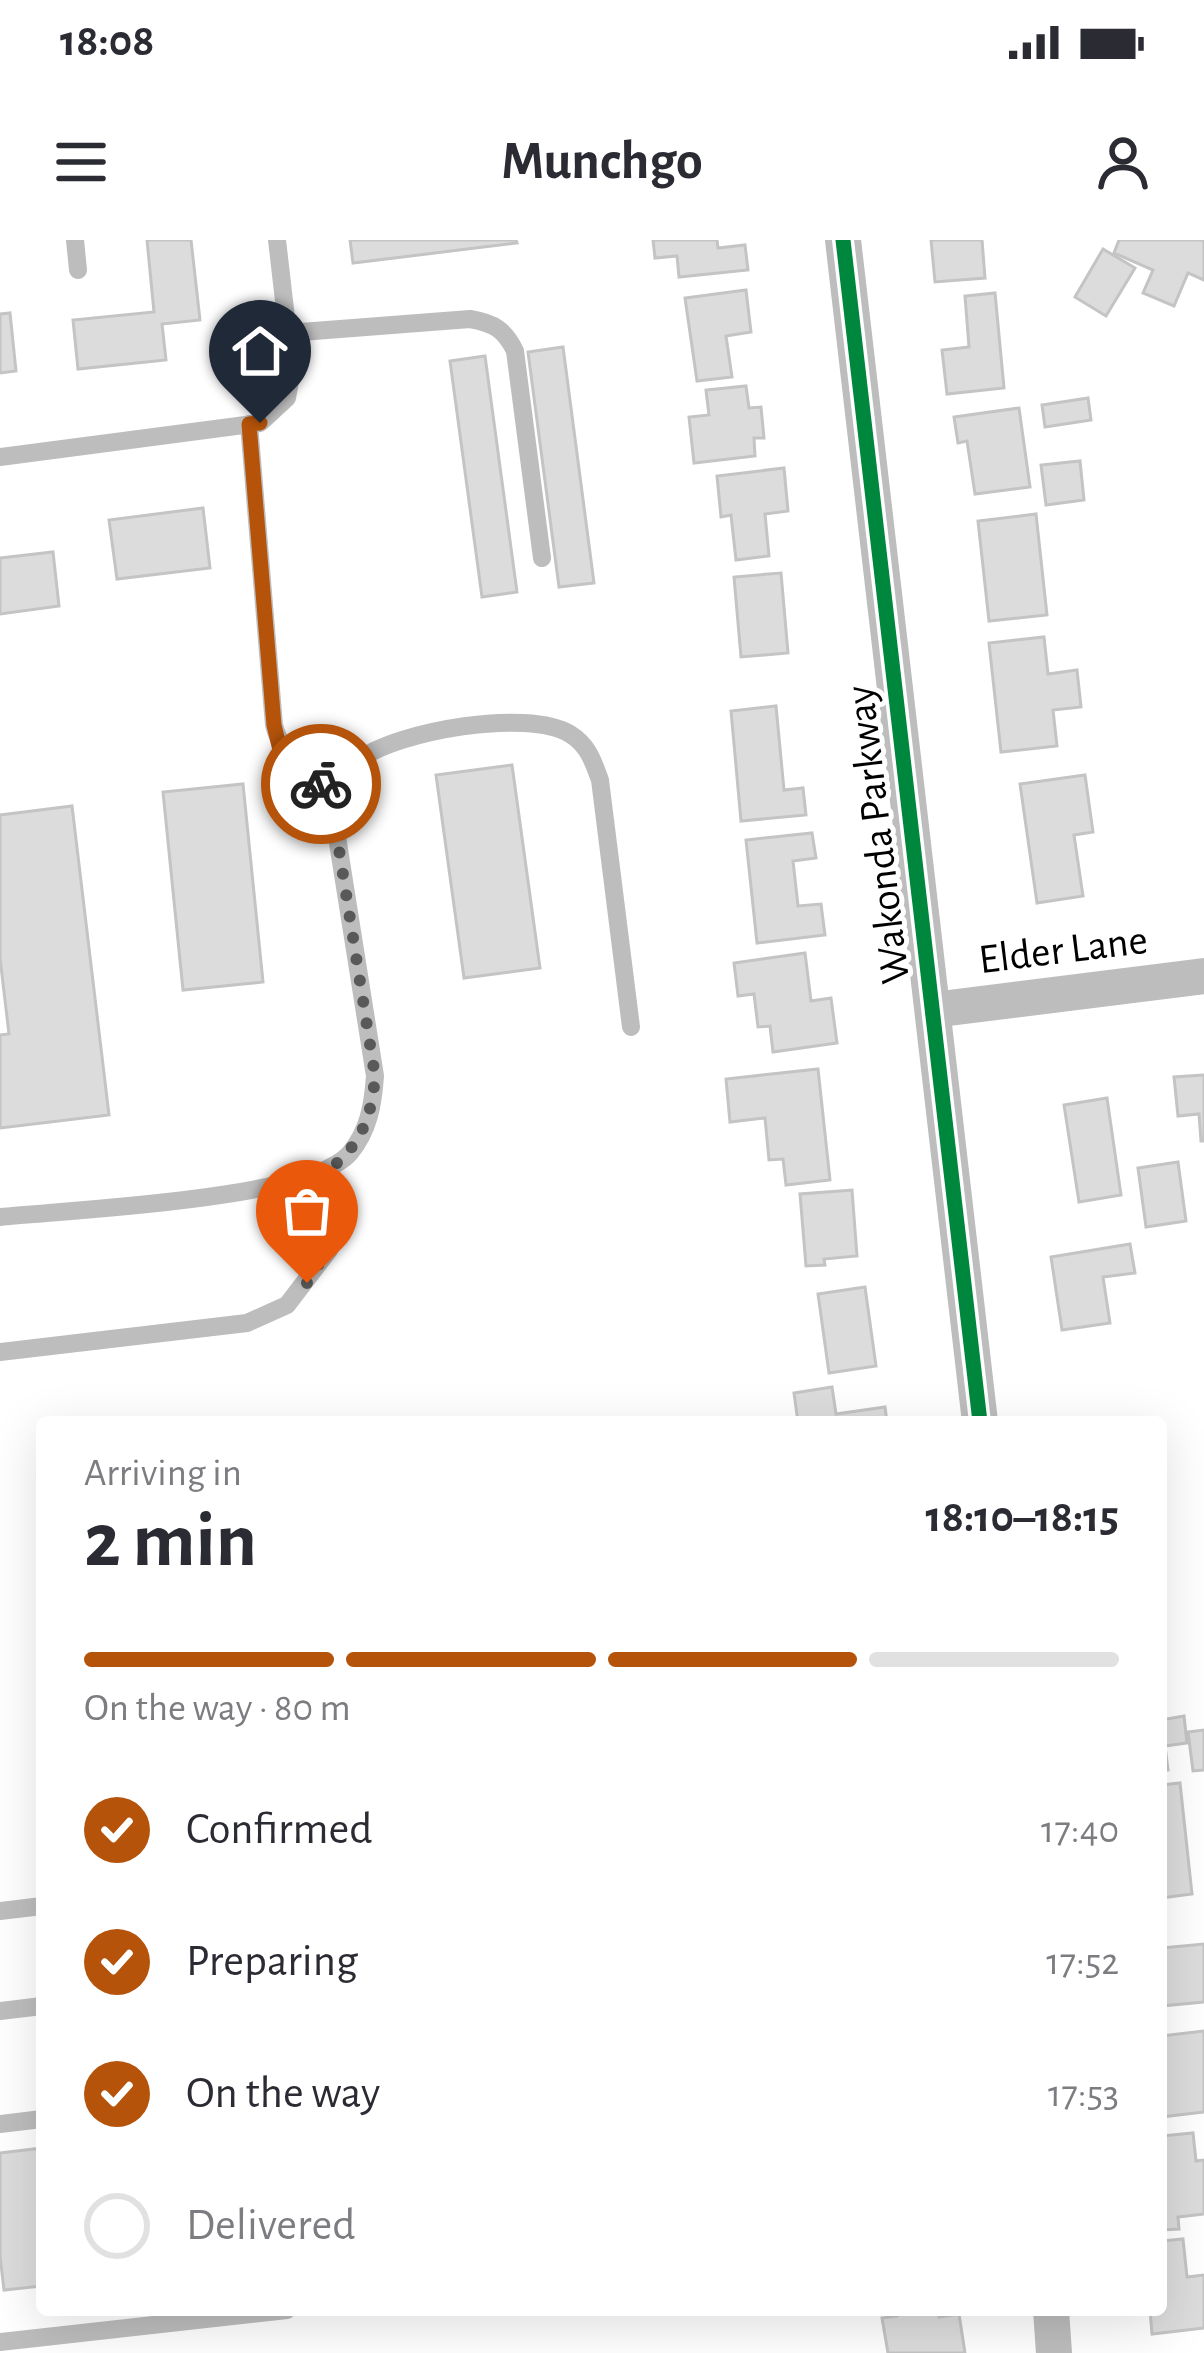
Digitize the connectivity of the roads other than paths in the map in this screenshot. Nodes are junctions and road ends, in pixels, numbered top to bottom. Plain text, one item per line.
1 (75, 240) edge
2 (277, 240) edge
3 (843, 240) edge
4 (78, 270) dead end
5 (288, 333) junction
6 (249, 424) junction
7 (0, 457) edge
8 (542, 558) dead end
9 (331, 799) junction
10 (1204, 976) edge
11 (933, 1010) junction
12 (631, 1027) dead end
13 (331, 1168) junction
14 (0, 1217) edge
15 (0, 1352) edge
16 (979, 1416) edge
17 (36, 1907) edge
18 (0, 1911) edge
19 (36, 2007) edge
20 (0, 2012) edge
21 (36, 2120) edge
22 (0, 2124) edge
23 (233, 2316) edge
24 (1051, 2316) edge
25 (0, 2342) edge
26 (1054, 2353) edge

1 - 4 lane
2 - 5 lane
3 - 11 street, Wakonda Parkway
5 - 6 lane
5 - 8 lane
6 - 7 lane
6 - 9 lane
9 - 12 lane
9 - 13 lane
10 - 11 street, Elder Lane
11 - 16 street, Wakonda Parkway
13 - 14 lane
13 - 15 lane
17 - 18 lane
19 - 20 lane
21 - 22 lane
23 - 25 lane
24 - 26 street

